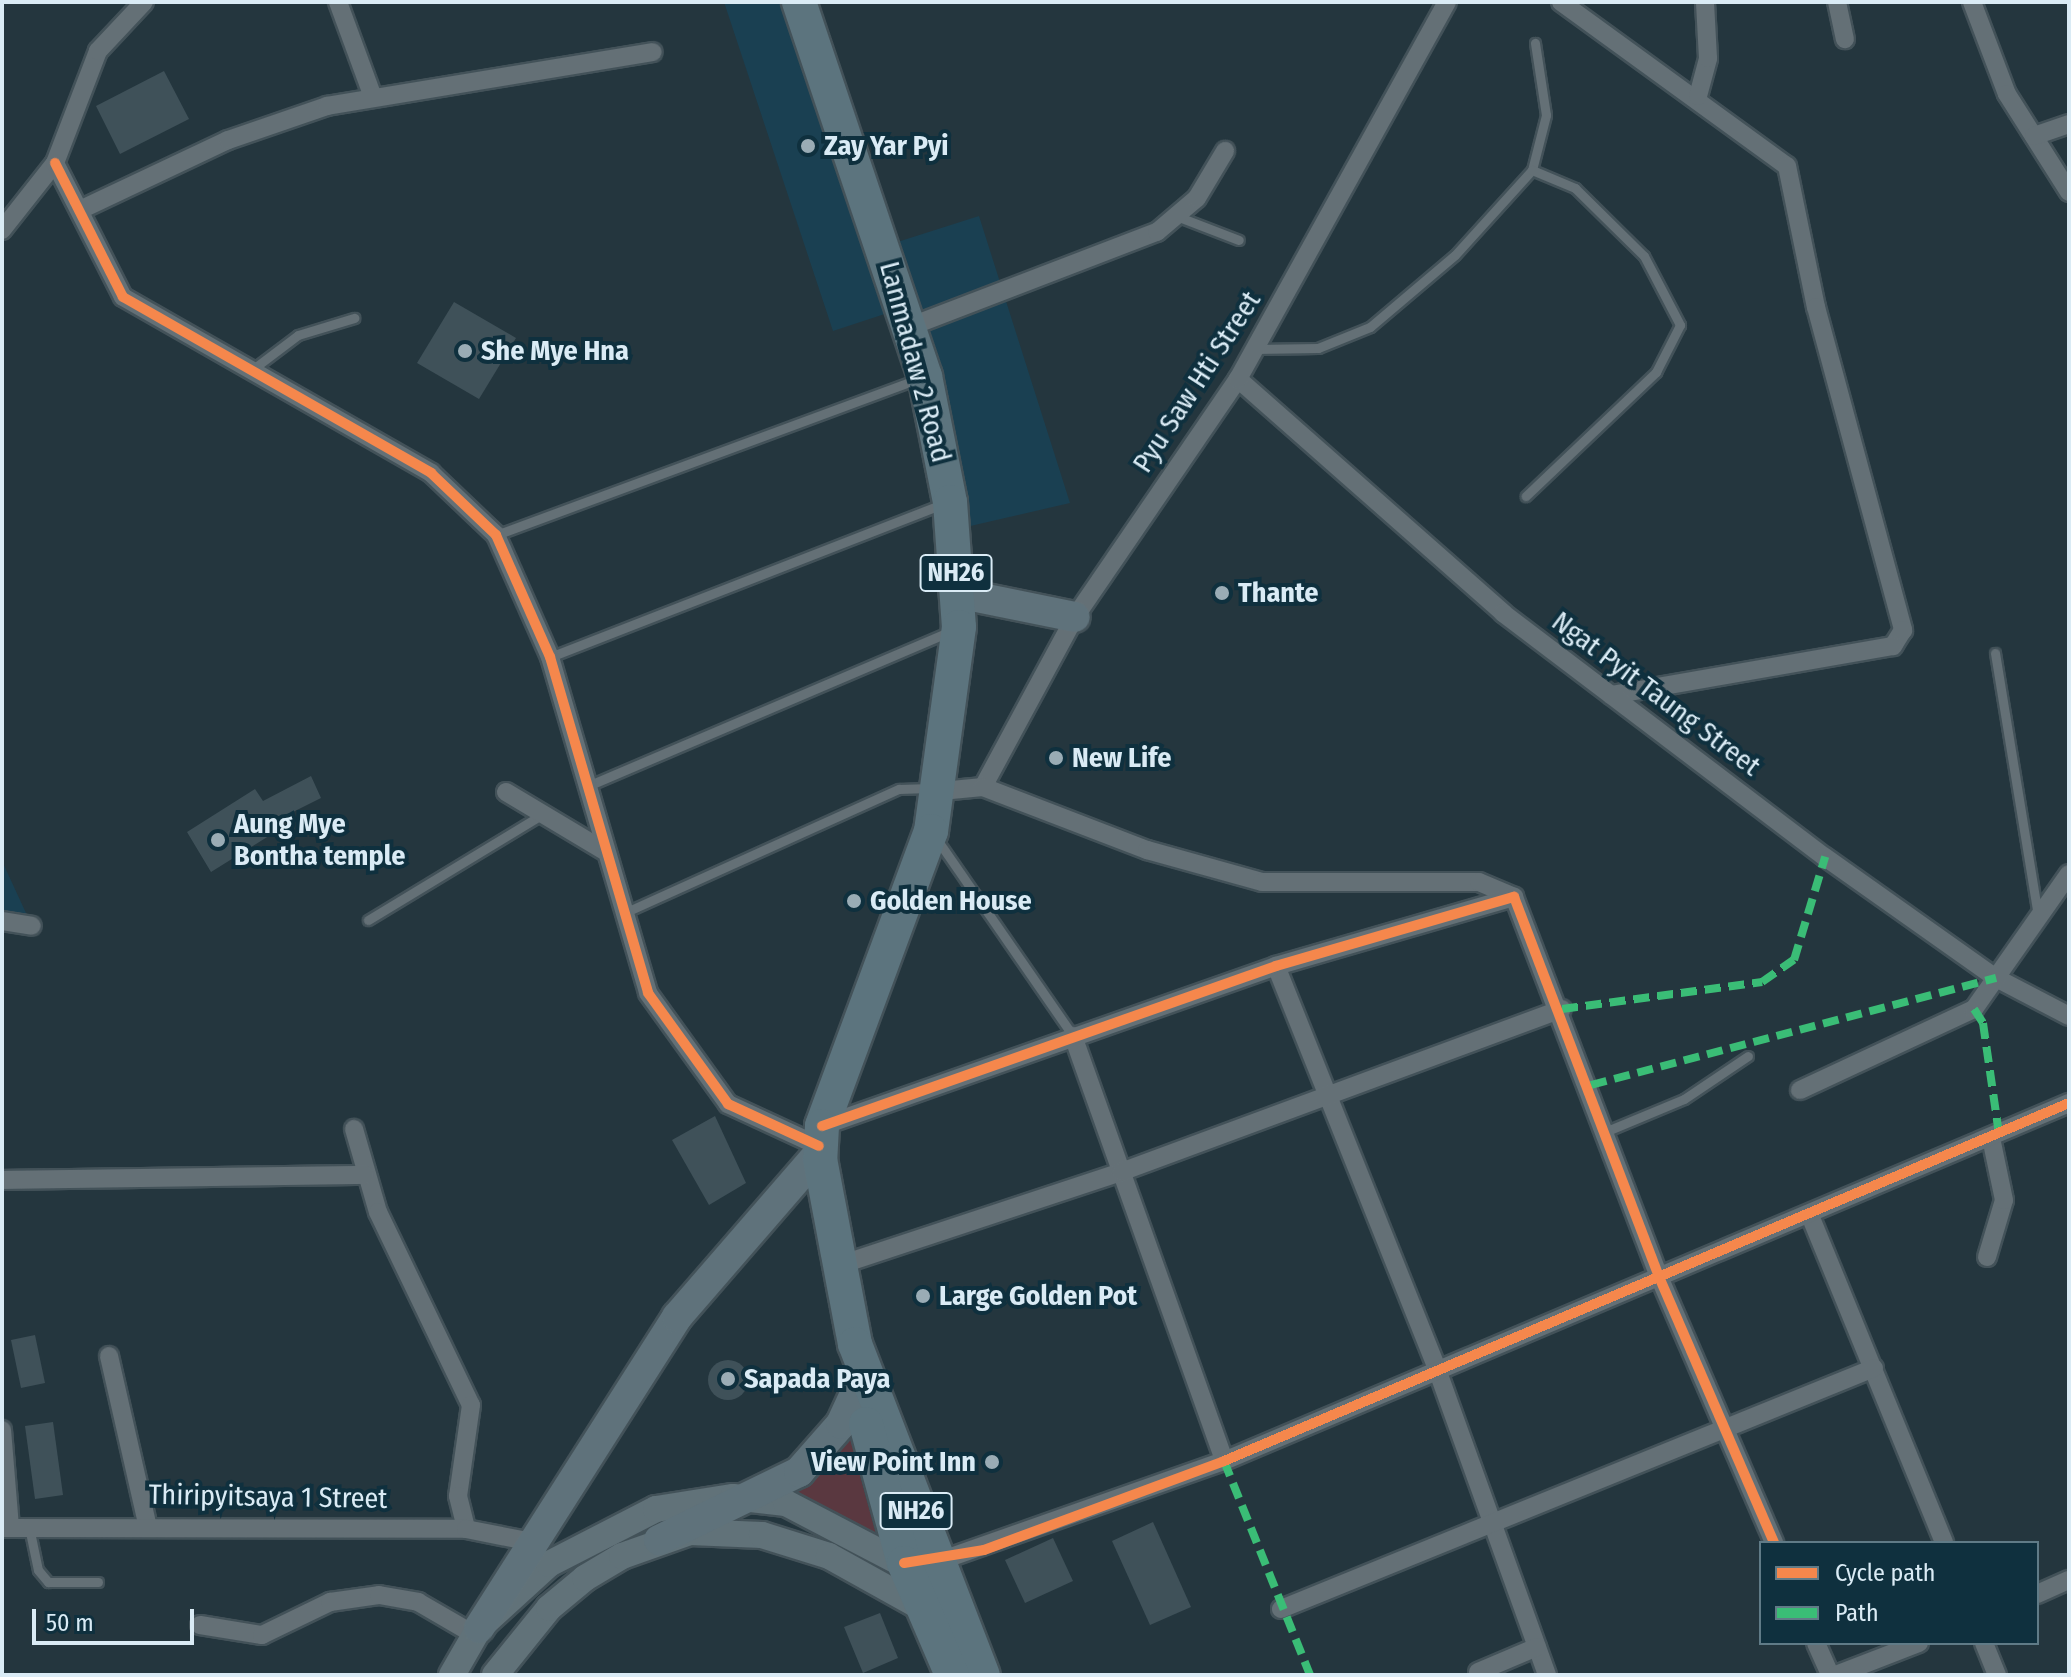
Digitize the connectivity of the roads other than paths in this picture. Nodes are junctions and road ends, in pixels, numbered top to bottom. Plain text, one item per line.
1 (144, 2) edge
2 (338, 2) edge
3 (799, 2) edge
4 (1447, 2) edge
5 (1561, 2) edge
6 (1705, 2) edge
7 (1837, 2) edge
8 (1972, 2) edge
9 (1845, 39) dead end
10 (1535, 43) dead end
11 (653, 52) dead end
12 (1698, 96) junction
13 (373, 97) junction
14 (2069, 124) edge
15 (2034, 136) junction
16 (1225, 151) dead end
17 (55, 163) junction
18 (1532, 170) junction
19 (2066, 182) edge
20 (80, 210) junction
21 (1179, 217) junction
22 (2, 230) edge
23 (1239, 240) dead end
24 (354, 318) dead end
25 (909, 327) junction
26 (1255, 349) junction
27 (253, 369) junction
28 (925, 376) junction
29 (1238, 379) junction
30 (1526, 496) dead end
31 (950, 502) junction
32 (496, 535) junction
33 (957, 593) junction
34 (1075, 617) junction
35 (959, 627) junction
36 (1995, 653) dead end
37 (550, 657) junction
38 (1611, 695) junction
39 (590, 785) junction
40 (983, 787) junction
41 (941, 791) junction
42 (506, 792) dead end
43 (546, 812) junction
44 (931, 831) junction
45 (603, 850) junction
46 (2069, 874) edge
47 (1514, 897) junction
48 (620, 914) junction
49 (2038, 916) junction
50 (368, 920) dead end
51 (2, 921) edge
52 (32, 926) dead end
53 (1276, 966) junction
54 (1996, 978) junction
55 (1562, 1009) junction
56 (2069, 1016) edge
57 (1073, 1036) junction
58 (1748, 1056) dead end
59 (1800, 1090) dead end
60 (1331, 1094) junction
61 (2069, 1103) edge
62 (354, 1129) dead end
63 (1607, 1131) junction
64 (1991, 1138) junction
65 (820, 1142) junction
66 (1121, 1172) junction
67 (365, 1175) junction
68 (2, 1180) edge
69 (1811, 1218) junction
70 (1987, 1257) dead end
71 (837, 1266) junction
72 (1660, 1279) junction
73 (855, 1344) junction
74 (109, 1356) dead end
75 (1874, 1368) junction
76 (1438, 1372) junction
77 (859, 1385) junction
78 (1725, 1429) junction
79 (2, 1430) edge
80 (1224, 1461) junction
81 (756, 1497) junction
82 (147, 1523) junction
83 (1493, 1524) junction
84 (14, 1526) edge
85 (466, 1529) junction
86 (659, 1540) junction
87 (1773, 1541) edge
88 (1943, 1541) edge
89 (532, 1542) junction
90 (919, 1563) junction
91 (2069, 1580) edge
92 (98, 1582) dead end
93 (2039, 1593) edge
94 (937, 1603) junction
95 (1281, 1609) dead end
96 (200, 1625) dead end
97 (477, 1631) junction
98 (1817, 1645) edge
99 (1914, 1645) edge
100 (1985, 1645) edge
101 (1537, 1647) junction
102 (1478, 1672) dead end
103 (452, 1675) edge
104 (495, 1675) edge
105 (952, 1675) edge
106 (983, 1675) edge
107 (1547, 1675) edge
108 (1830, 1675) edge
109 (1836, 1675) edge
110 (1997, 1675) edge

1 - 17 street
2 - 13 street
3 - 25 highway, Lanmadaw 2 Road / NH26
4 - 26 street, Pyu Saw Hti Street
5 - 12 street
6 - 12 street
7 - 9 street
8 - 15 street
10 - 18 lane
11 - 13 street
12 - 38 street
13 - 20 street
14 - 15 street
15 - 19 street
16 - 21 street
17 - 20 street
17 - 22 street
18 - 26 lane
18 - 30 lane
20 - 27 street
21 - 23 lane
21 - 25 street
24 - 27 lane
25 - 28 highway, Lanmadaw 2 Road / NH26
26 - 29 street, Pyu Saw Hti Street
27 - 32 street
28 - 31 highway, Lanmadaw 2 Road / NH26
28 - 32 lane
29 - 34 street, Pyu Saw Hti Street
29 - 38 street, Ngat Pyit Taung Street
31 - 33 highway, Lanmadaw 2 Road / NH26
31 - 37 lane
32 - 37 street
33 - 34 main road
33 - 35 highway, Lanmadaw 2 Road / NH26
34 - 40 street, Pyu Saw Hti Street
35 - 39 lane
35 - 41 highway, Lanmadaw 2 Road / NH26
36 - 49 lane
37 - 39 street
38 - 54 street, Ngat Pyit Taung Street
39 - 45 street
40 - 41 street
40 - 47 street
41 - 44 highway, Lanmadaw 2 Road / NH26
41 - 48 lane
42 - 43 street
43 - 45 street
43 - 50 lane
44 - 57 lane
44 - 65 highway, Lanmadaw 2 Road / NH26
45 - 48 street
46 - 49 street
47 - 53 street
47 - 55 street
48 - 65 street
49 - 54 street
51 - 52 street
53 - 57 street
53 - 60 street
54 - 56 street, Ngat Pyit Taung Street
54 - 59 street
55 - 60 street
55 - 63 street
57 - 65 street
57 - 66 street
58 - 63 lane
60 - 66 street
60 - 76 street
61 - 64 street
62 - 67 street
63 - 72 street
64 - 69 street
64 - 70 street
65 - 71 highway, NH26
65 - 89 main road
66 - 71 street
66 - 80 street
67 - 68 street
67 - 85 street
69 - 72 street
69 - 75 street
71 - 73 highway, NH26
72 - 76 street
72 - 78 street
73 - 77 highway, NH26
73 - 90 highway, NH26
74 - 82 street
75 - 78 street
75 - 88 street
76 - 80 street
76 - 83 street
77 - 81 main road
77 - 90 highway, NH26
78 - 83 street
78 - 87 street
79 - 84 street
80 - 90 street
81 - 86 main road
81 - 90 main road
81 - 97 main road
82 - 84 street, Thiripyitsaya 1 Street
82 - 85 street, Thiripyitsaya 1 Street
83 - 95 street
83 - 101 street
84 - 92 lane
85 - 89 street, Thiripyitsaya 1 Street
86 - 94 main road
86 - 104 main road
89 - 97 main road
90 - 94 highway, NH26
91 - 93 street
94 - 105 highway, NH26
94 - 106 highway, NH26
96 - 97 street
97 - 103 main road
98 - 108 street
99 - 109 street
100 - 110 street
101 - 102 street
101 - 107 street

